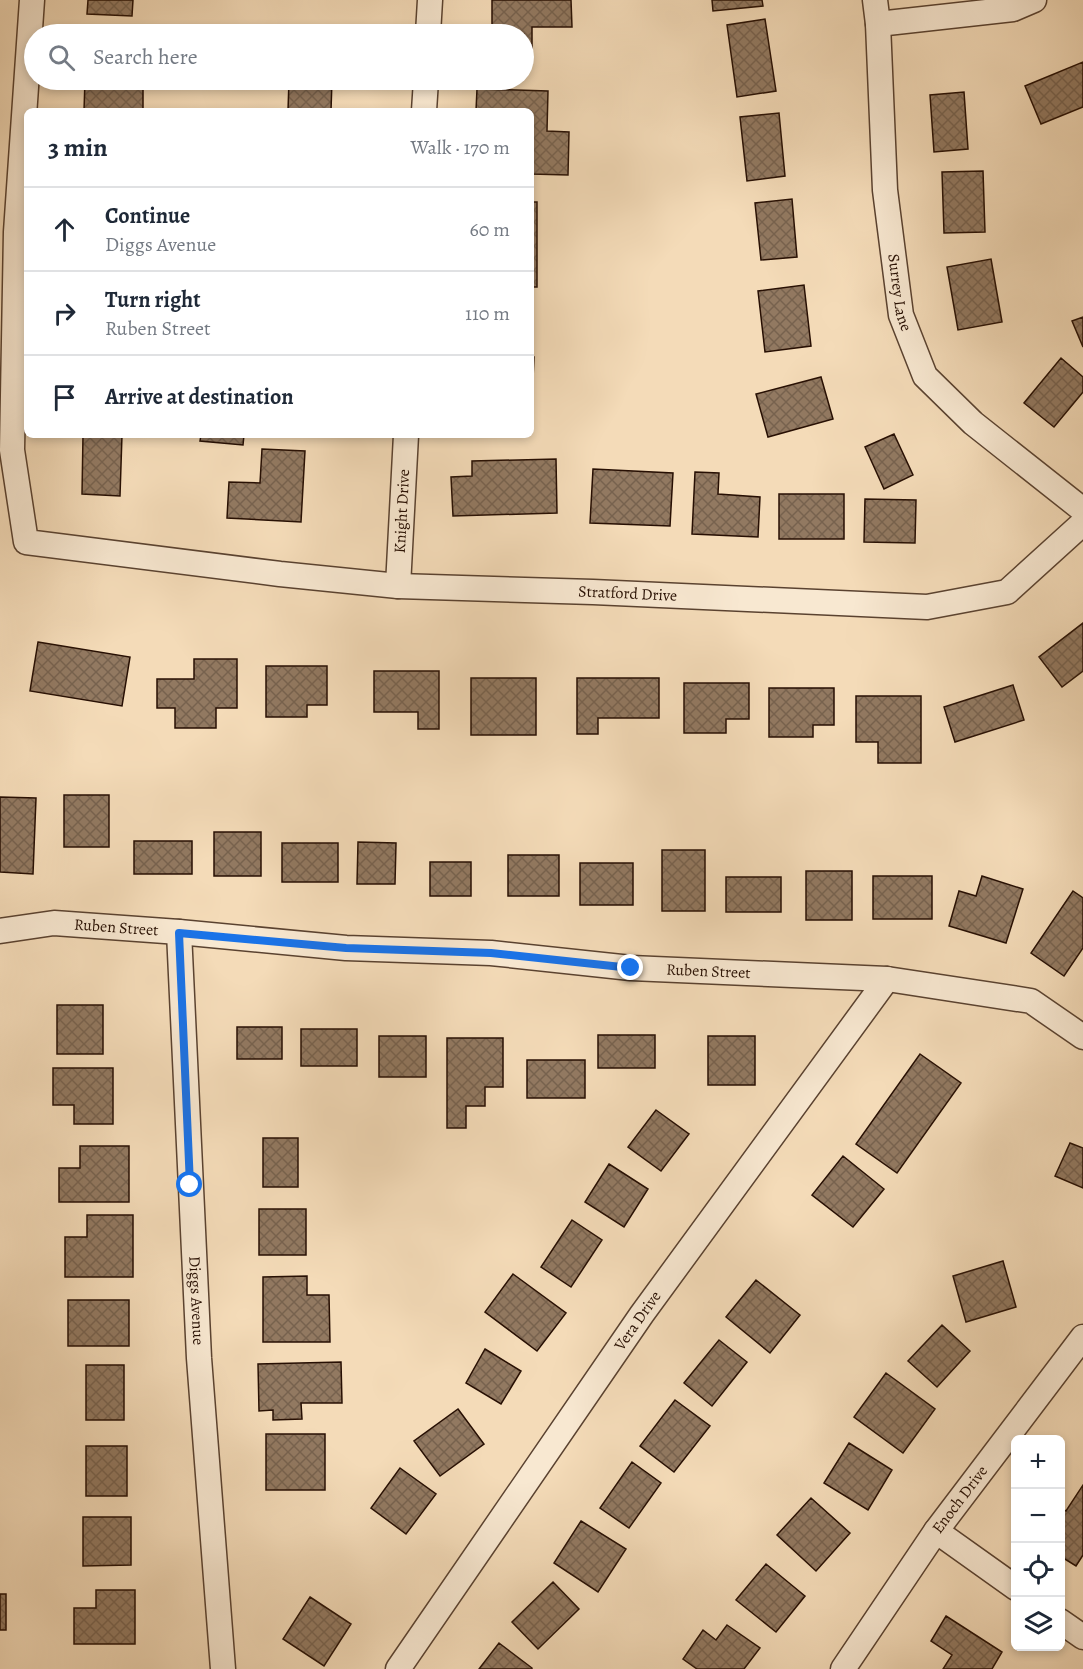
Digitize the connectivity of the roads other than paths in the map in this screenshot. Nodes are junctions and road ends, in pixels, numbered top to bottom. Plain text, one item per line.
1 (32, 0) edge
2 (430, 0) edge
3 (875, 0) edge
4 (1034, 0) edge
5 (30, 24) edge
6 (429, 24) edge
7 (878, 24) junction
8 (26, 90) edge
9 (425, 90) edge
10 (25, 108) edge
11 (424, 108) edge
12 (24, 116) edge
13 (406, 438) edge
14 (1083, 510) edge
15 (1083, 523) edge
16 (398, 586) junction
17 (0, 931) edge
18 (179, 933) junction
19 (887, 979) junction
20 (1083, 1037) edge
21 (1083, 1336) edge
22 (936, 1531) junction
23 (1011, 1584) edge
24 (1065, 1624) edge
25 (1083, 1637) edge
26 (223, 1669) edge
27 (398, 1669) edge
28 (843, 1669) edge

1 - 5 street, Stratford Drive
2 - 6 street
3 - 7 street, Surrey Lane
4 - 7 street
7 - 14 street, Surrey Lane
8 - 10 street, Stratford Drive
9 - 11 street
12 - 16 street, Stratford Drive
13 - 16 street, Knight Drive
15 - 16 street, Stratford Drive
17 - 18 street, Ruben Street
18 - 19 street, Ruben Street
18 - 26 street, Diggs Avenue
19 - 20 street, Ruben Street
19 - 27 street, Vera Drive
21 - 22 street, Enoch Drive
22 - 23 street
22 - 28 street, Enoch Drive
24 - 25 street

